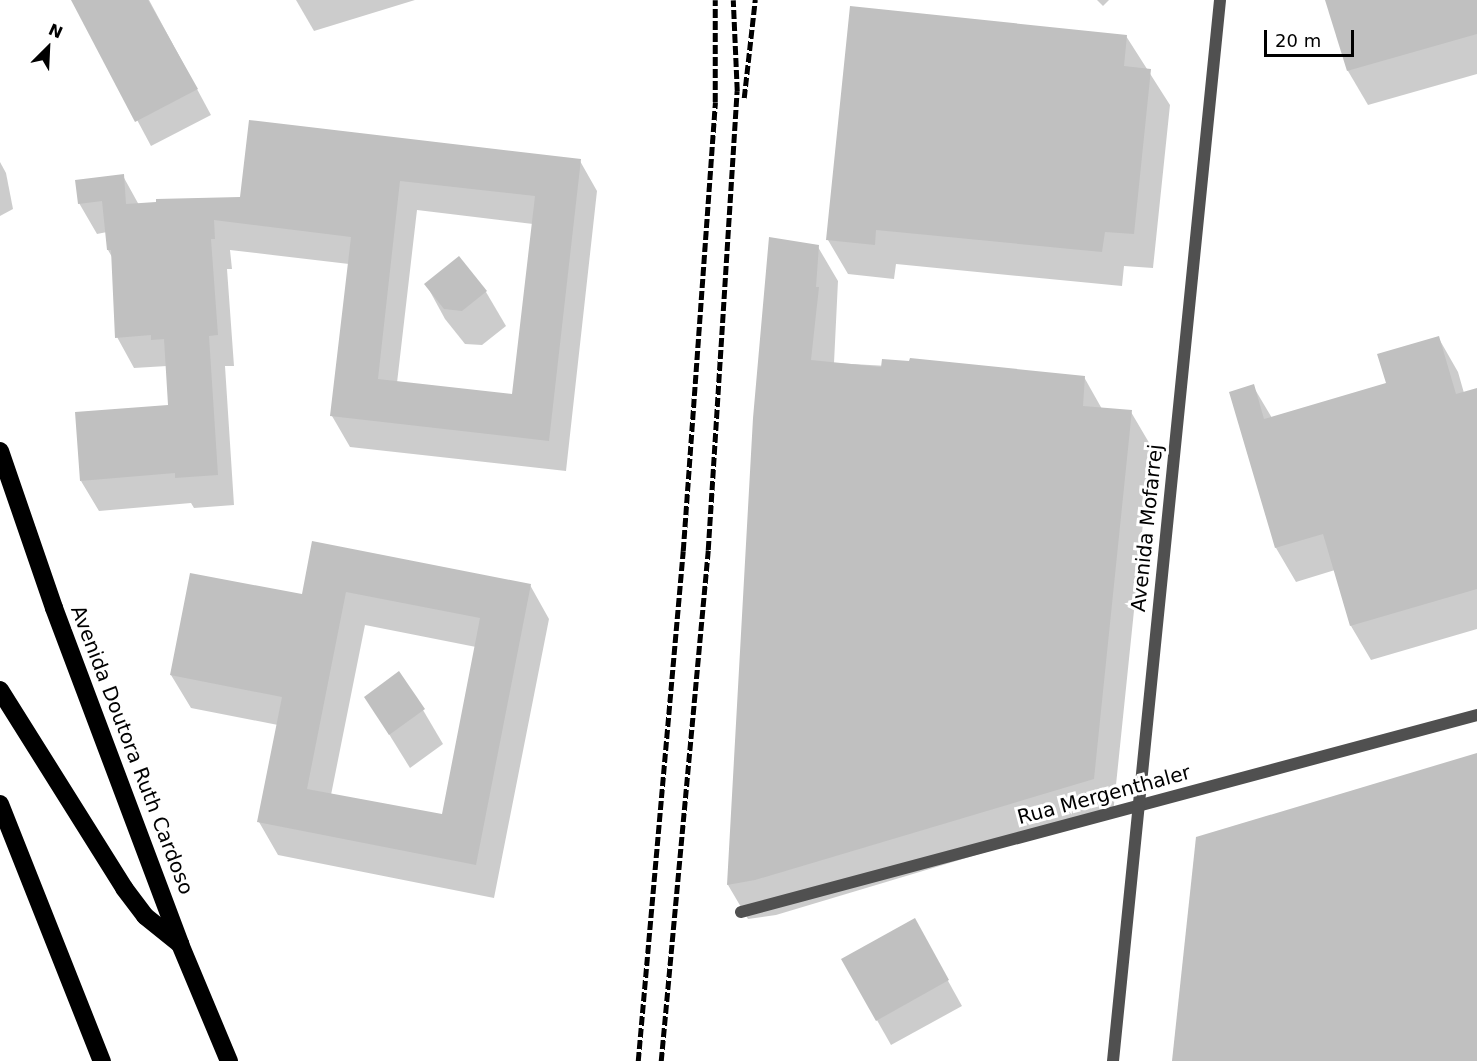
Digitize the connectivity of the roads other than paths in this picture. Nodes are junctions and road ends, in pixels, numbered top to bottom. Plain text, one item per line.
1 (1220, 0) edge
2 (0, 451) edge
3 (0, 690) edge
4 (1477, 715) edge
5 (0, 804) edge
6 (1138, 806) junction
7 (741, 912) dead end
8 (183, 949) junction
9 (102, 1061) edge
10 (229, 1061) edge
11 (1113, 1061) edge

1 - 6 street, Avenida Mofarrej
2 - 8 highway, Avenida Doutora Ruth Cardoso
3 - 8 highway
4 - 6 street, Rua Mergenthaler
5 - 9 highway
6 - 7 street, Rua Mergenthaler
6 - 11 street, Avenida Mofarrej
8 - 10 highway, Avenida Doutora Ruth Cardoso

